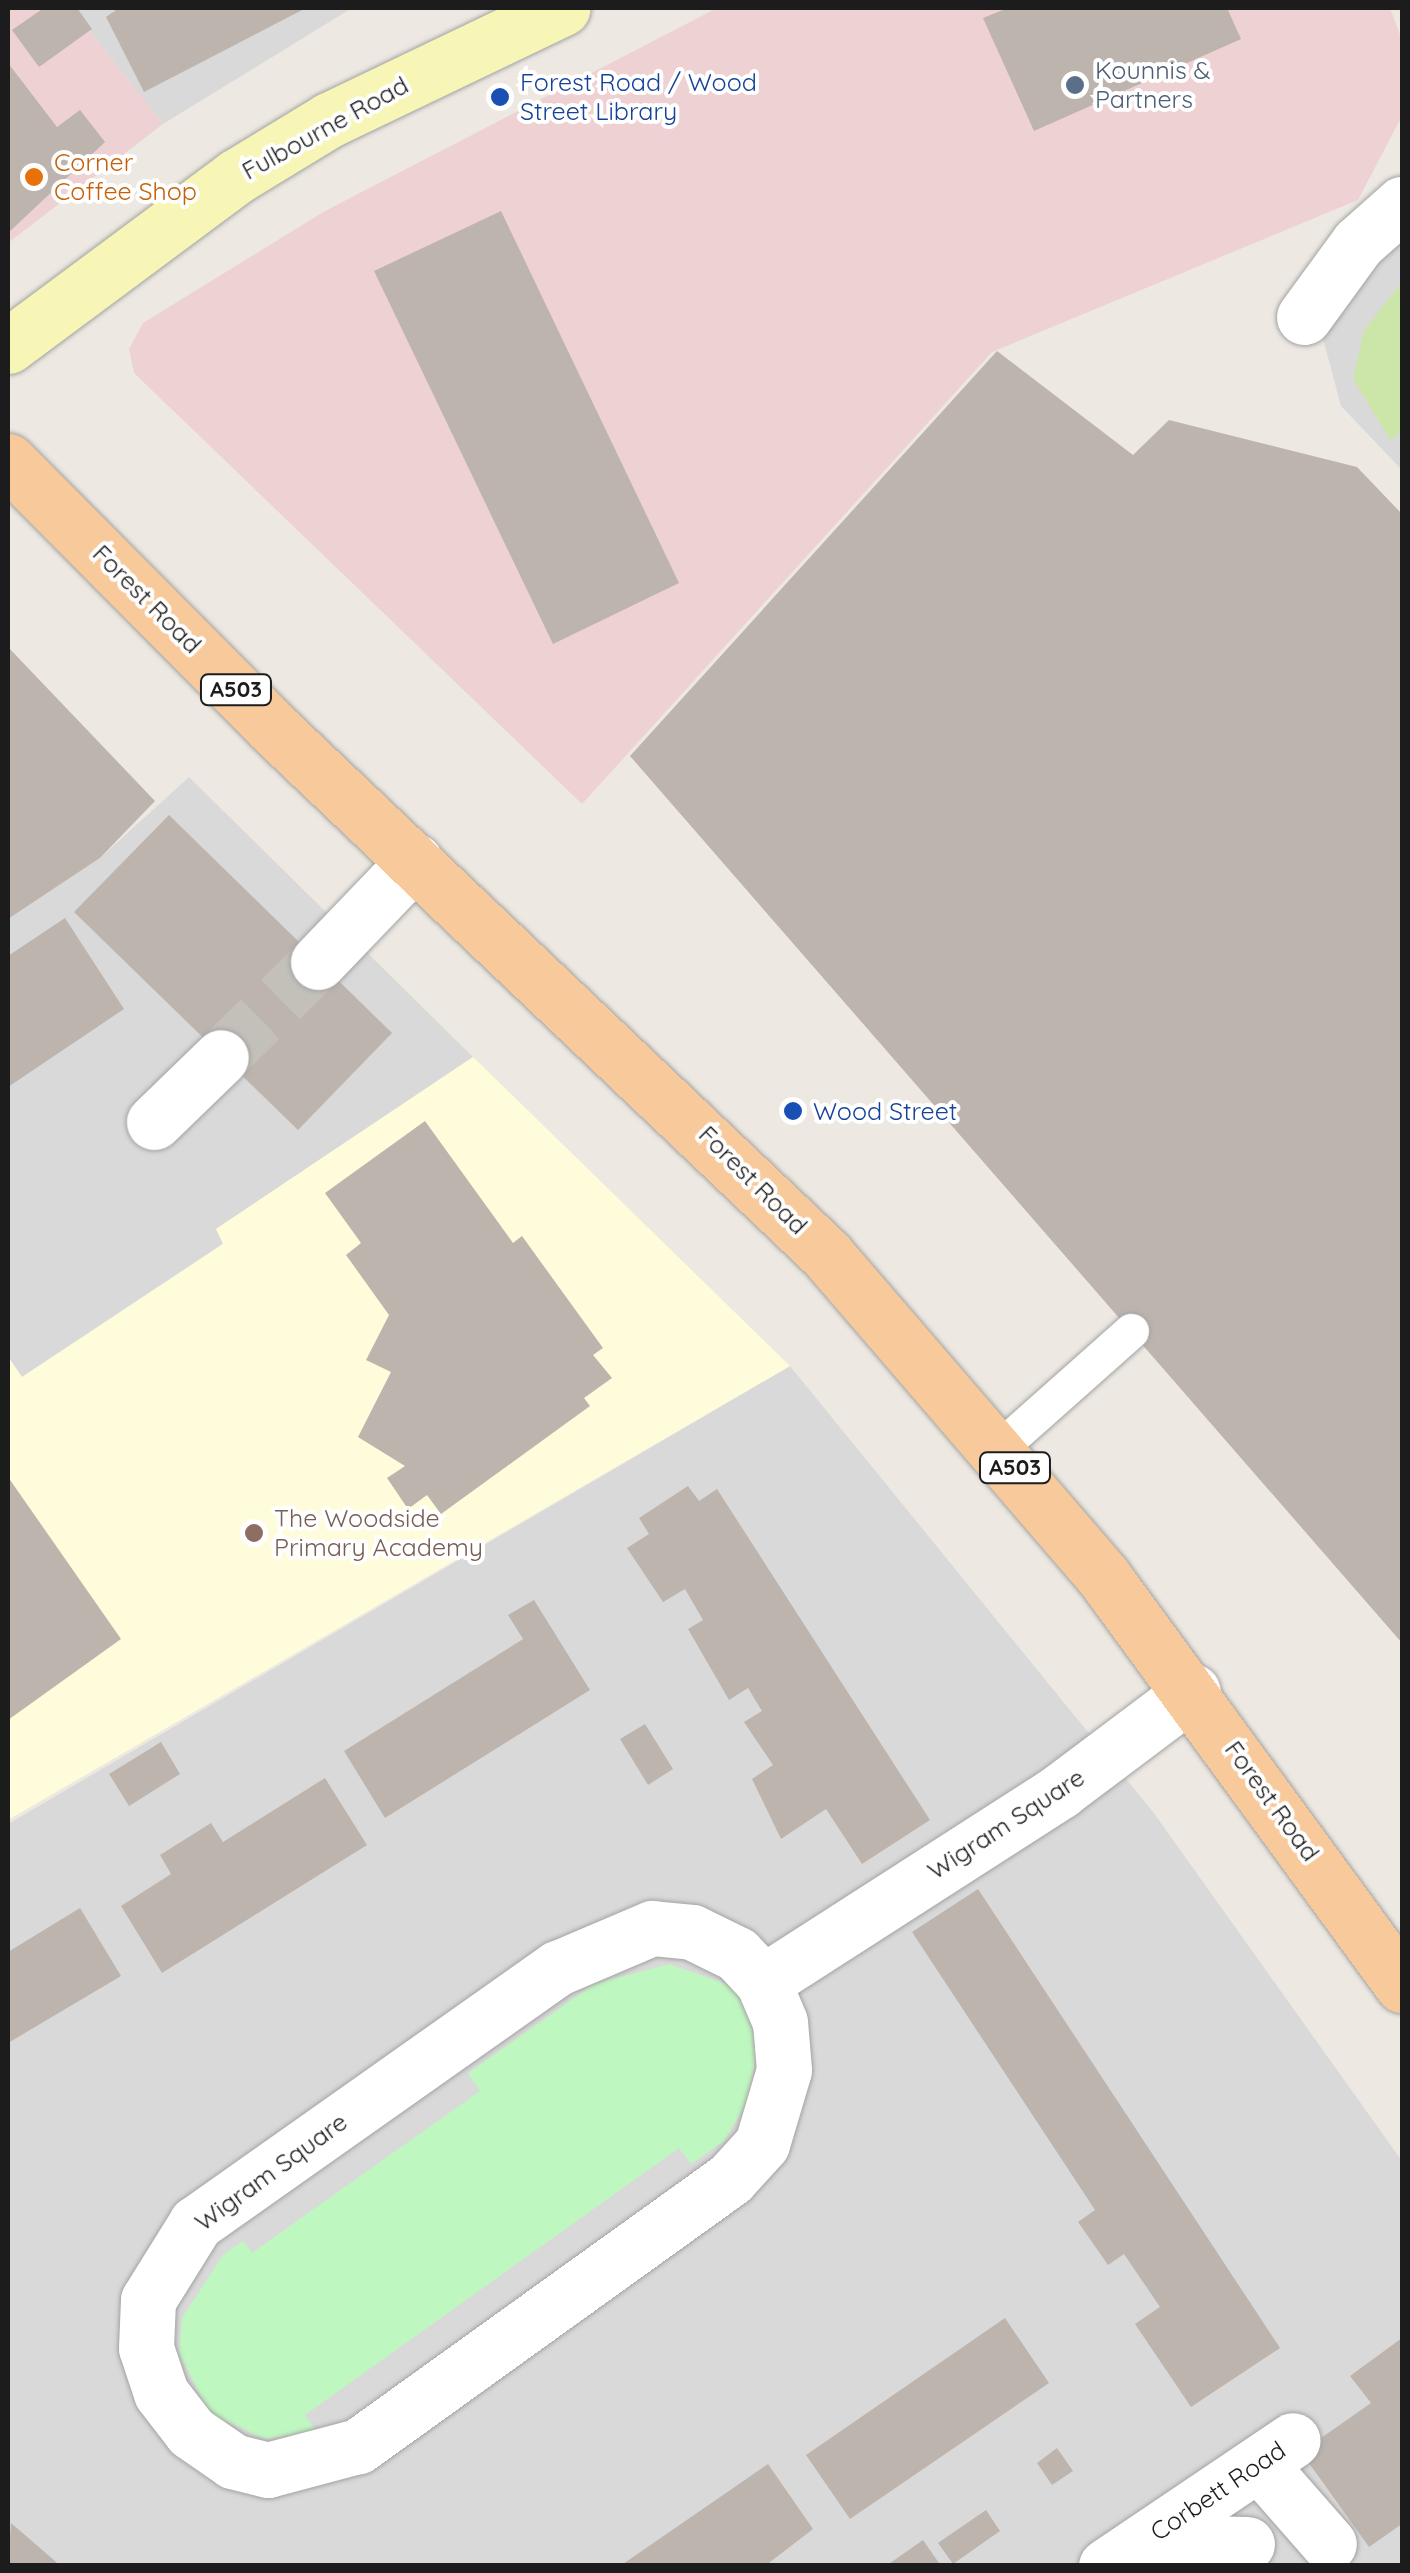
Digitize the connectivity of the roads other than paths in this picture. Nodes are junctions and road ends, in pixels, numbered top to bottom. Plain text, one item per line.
1 (563, 8) edge
2 (1402, 204) edge
3 (1304, 317) dead end
4 (8, 346) edge
5 (8, 461) edge
6 (415, 861) junction
7 (318, 962) tunnel mouth
8 (220, 1057) tunnel mouth
9 (154, 1122) dead end
10 (1131, 1331) dead end
11 (998, 1449) junction
12 (1193, 1691) junction
13 (762, 1982) junction
14 (1402, 1986) edge
15 (1247, 2544) dead end
16 (1329, 2544) dead end
17 (1125, 2554) edge

1 - 4 main road, Fulbourne Road
2 - 3 street
5 - 6 main road, Forest Road / A503
6 - 7 street
6 - 11 main road, Forest Road / A503
8 - 9 street
10 - 11 lane
11 - 12 main road, Forest Road / A503
12 - 13 street, Wigram Square
12 - 14 main road, Forest Road / A503
13 - 13 street, Wigram Square
15 - 17 street, Corbett Road
16 - 17 street, Corbett Road

